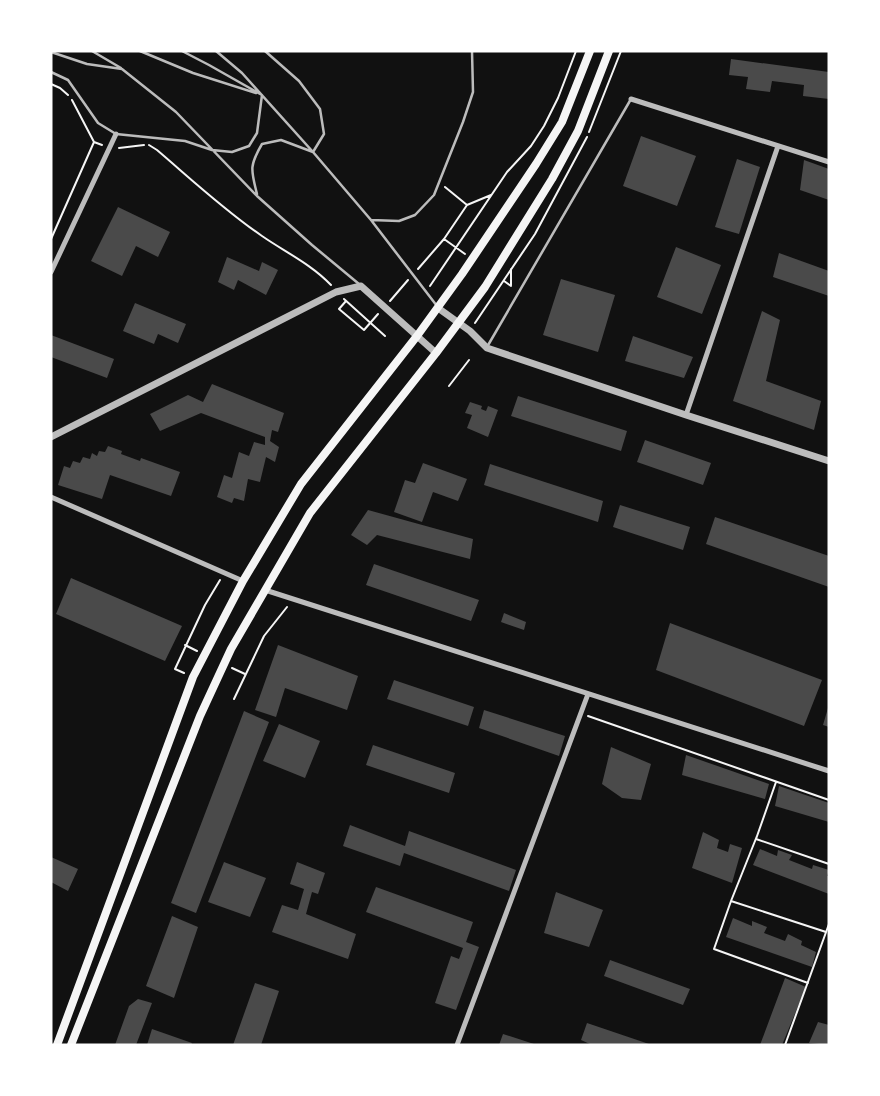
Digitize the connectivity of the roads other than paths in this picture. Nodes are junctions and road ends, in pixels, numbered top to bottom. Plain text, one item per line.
1 (92, 51) edge
2 (140, 51) edge
3 (182, 51) edge
4 (216, 51) edge
5 (265, 51) edge
6 (472, 51) edge
7 (590, 51) edge
8 (609, 51) edge
9 (51, 52) edge
10 (122, 69) junction
11 (51, 72) edge
12 (262, 95) junction
13 (631, 99) joint
14 (116, 134) junction
15 (778, 146) junction
16 (212, 150) junction
17 (313, 152) junction
18 (829, 162) edge
19 (258, 196) junction
20 (371, 220) junction
21 (51, 272) edge
22 (361, 286) junction
23 (438, 308) junction
24 (459, 322) junction
25 (417, 336) junction
26 (487, 348) junction
27 (436, 353) junction
28 (686, 415) junction
29 (51, 437) edge
30 (829, 461) edge
31 (51, 497) edge
32 (243, 581) junction
33 (265, 590) junction
34 (588, 694) junction
35 (829, 771) edge
36 (57, 1045) edge
37 (71, 1045) edge
38 (457, 1045) edge

1 - 10 lane
2 - 12 lane
3 - 12 lane
4 - 12 lane
5 - 17 lane
6 - 20 lane
7 - 23 main road
8 - 24 main road
9 - 10 lane
10 - 16 lane
11 - 14 lane
12 - 16 lane
12 - 17 lane
13 - 15 street
13 - 26 lane
14 - 16 lane
14 - 21 street
15 - 18 street
15 - 28 street
16 - 19 lane
17 - 19 lane
17 - 20 lane
19 - 22 lane
20 - 23 lane
22 - 25 street
22 - 29 street
23 - 24 street
23 - 25 main road
24 - 26 street
24 - 27 main road
25 - 27 street
25 - 32 main road
26 - 28 street
27 - 33 main road
28 - 30 street
31 - 32 street
32 - 36 main road
33 - 34 street
33 - 37 main road
34 - 35 street
34 - 38 street

